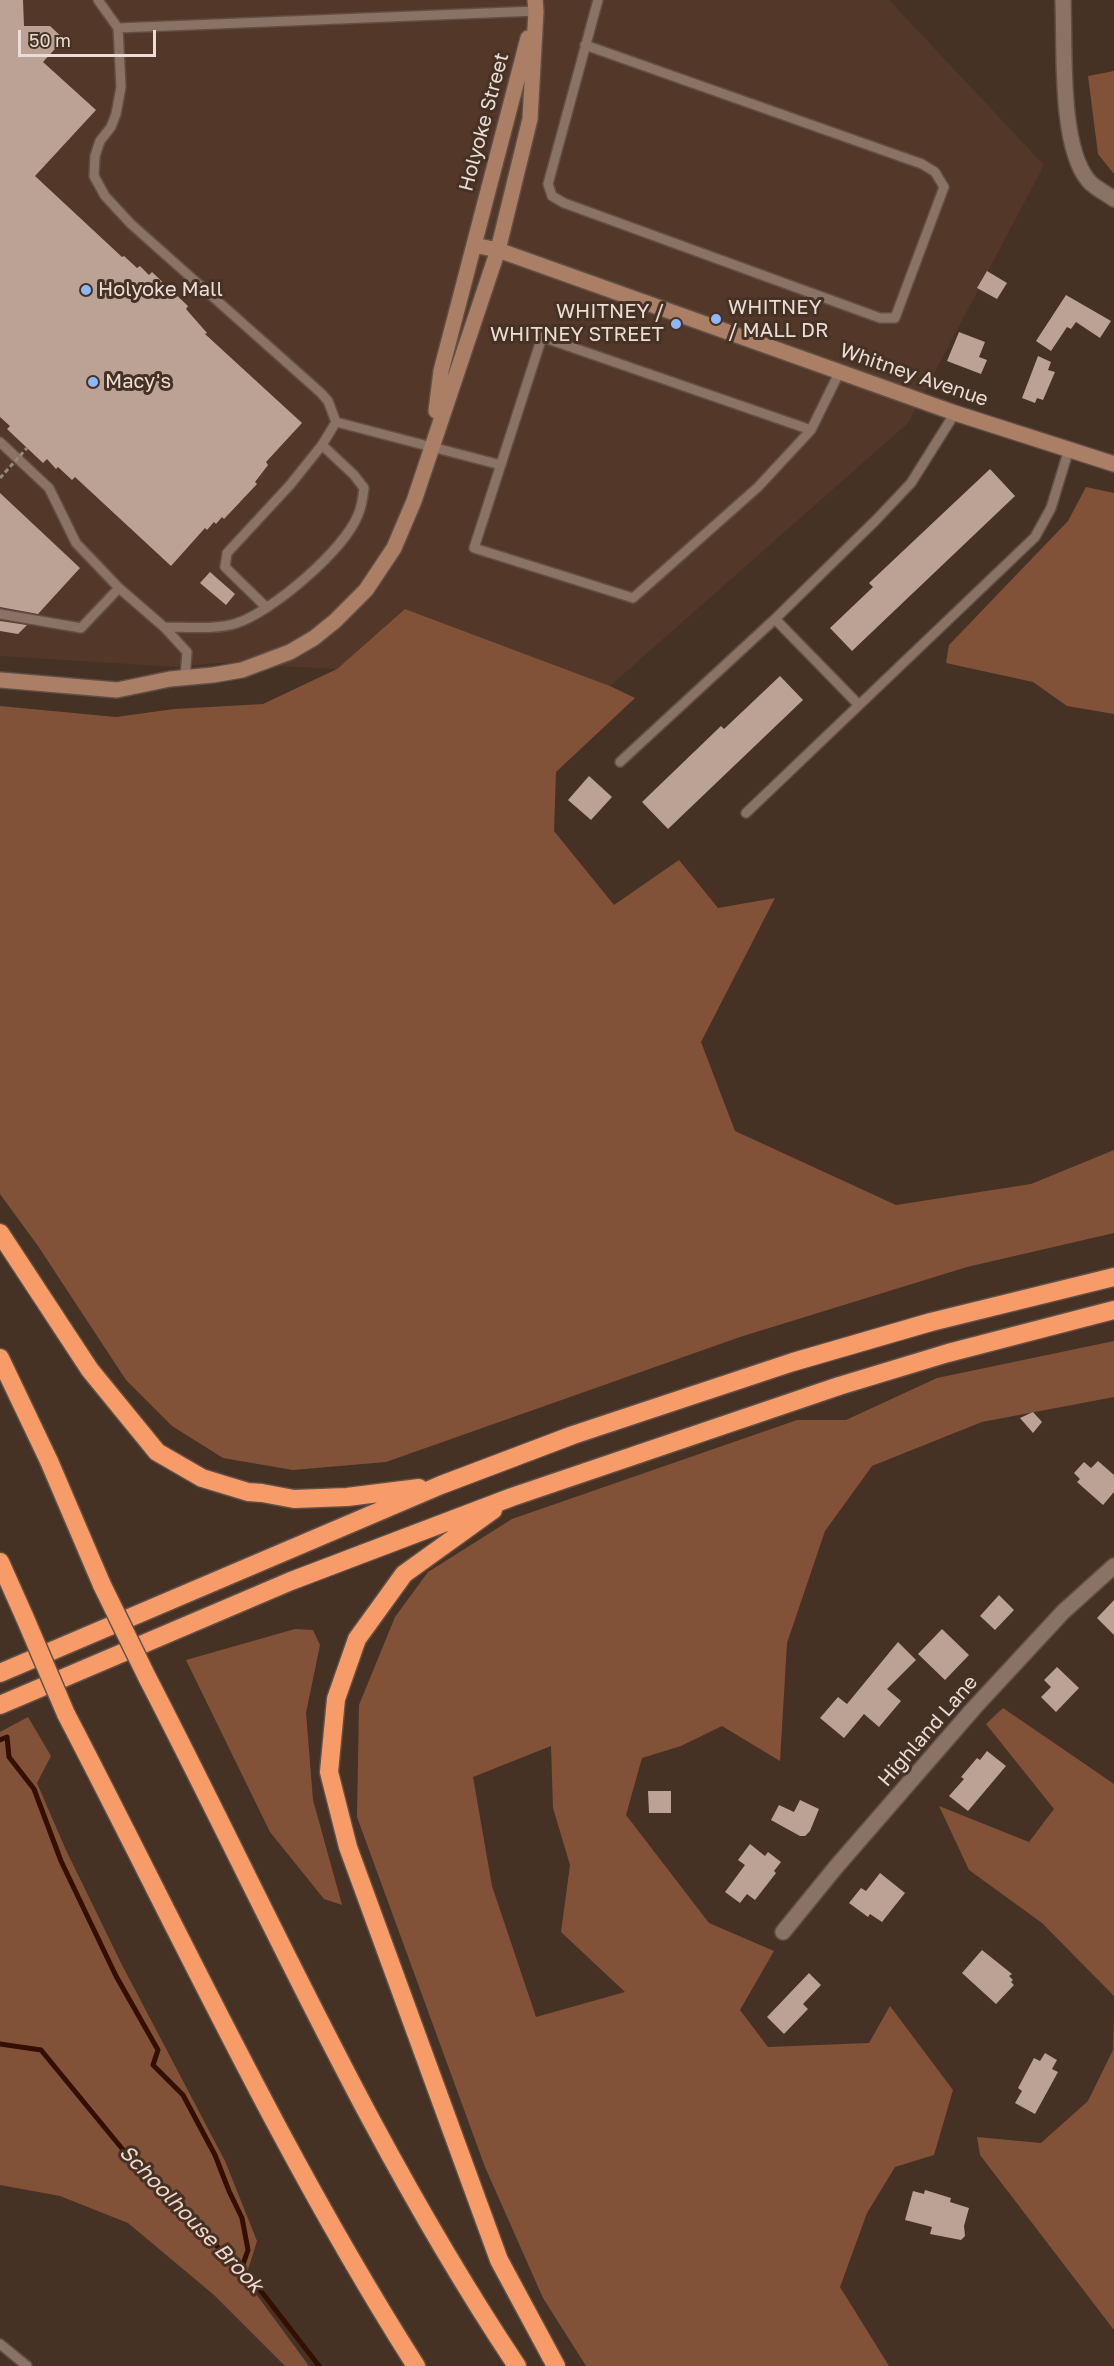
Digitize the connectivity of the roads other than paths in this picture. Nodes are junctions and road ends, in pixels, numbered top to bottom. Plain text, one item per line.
1 (99, 0) edge
2 (597, 0) edge
3 (1063, 0) edge
4 (535, 6) edge
5 (118, 28) junction
6 (585, 45) junction
7 (1114, 199) edge
8 (474, 244) junction
9 (498, 250) junction
10 (840, 371) junction
11 (955, 413) junction
12 (336, 422) junction
13 (811, 430) junction
14 (0, 442) edge
15 (322, 445) junction
16 (431, 446) junction
17 (1069, 449) junction
18 (1114, 464) edge
19 (501, 465) junction
20 (119, 588) junction
21 (266, 607) junction
22 (0, 614) edge
23 (775, 619) junction
24 (164, 627) junction
25 (185, 678) junction
26 (0, 680) edge
27 (858, 704) junction
28 (620, 762) dead end
29 (746, 813) dead end
30 (0, 1233) edge
31 (1114, 1277) edge
32 (1114, 1310) edge
33 (0, 1358) edge
34 (441, 1485) junction
35 (512, 1497) junction
36 (0, 1562) edge
37 (1114, 1566) edge
38 (0, 1580) edge
39 (25, 1618) junction
40 (0, 1673) edge
41 (0, 1705) edge
42 (783, 1932) dead end
43 (0, 2344) edge
44 (27, 2366) edge
45 (416, 2366) edge
46 (517, 2366) edge
47 (556, 2366) edge

1 - 5 lane
2 - 6 lane
3 - 7 street
4 - 5 lane
4 - 8 main road, Holyoke Street
4 - 9 main road, Holyoke Street
5 - 12 lane
6 - 6 lane
8 - 9 main road, Whitney Avenue
8 - 16 main road
9 - 10 main road, Whitney Avenue
9 - 16 main road
10 - 11 main road, Whitney Avenue
10 - 13 lane
11 - 17 main road, Whitney Avenue
11 - 23 lane
12 - 15 lane
12 - 16 lane
13 - 19 lane
13 - 19 lane
14 - 20 lane
15 - 21 lane
15 - 21 lane
16 - 19 lane
16 - 25 main road
17 - 18 main road, Whitney Avenue
17 - 27 lane
20 - 22 lane
20 - 24 lane
21 - 24 lane
23 - 27 lane
23 - 28 lane
24 - 25 lane
25 - 26 main road
27 - 29 lane
30 - 34 highway
31 - 34 highway
32 - 35 highway
33 - 46 highway, bridge
34 - 40 highway
35 - 41 highway
35 - 47 highway
36 - 39 highway
37 - 42 street, Highland Lane
38 - 39 highway
39 - 45 highway, bridge
43 - 44 lane

